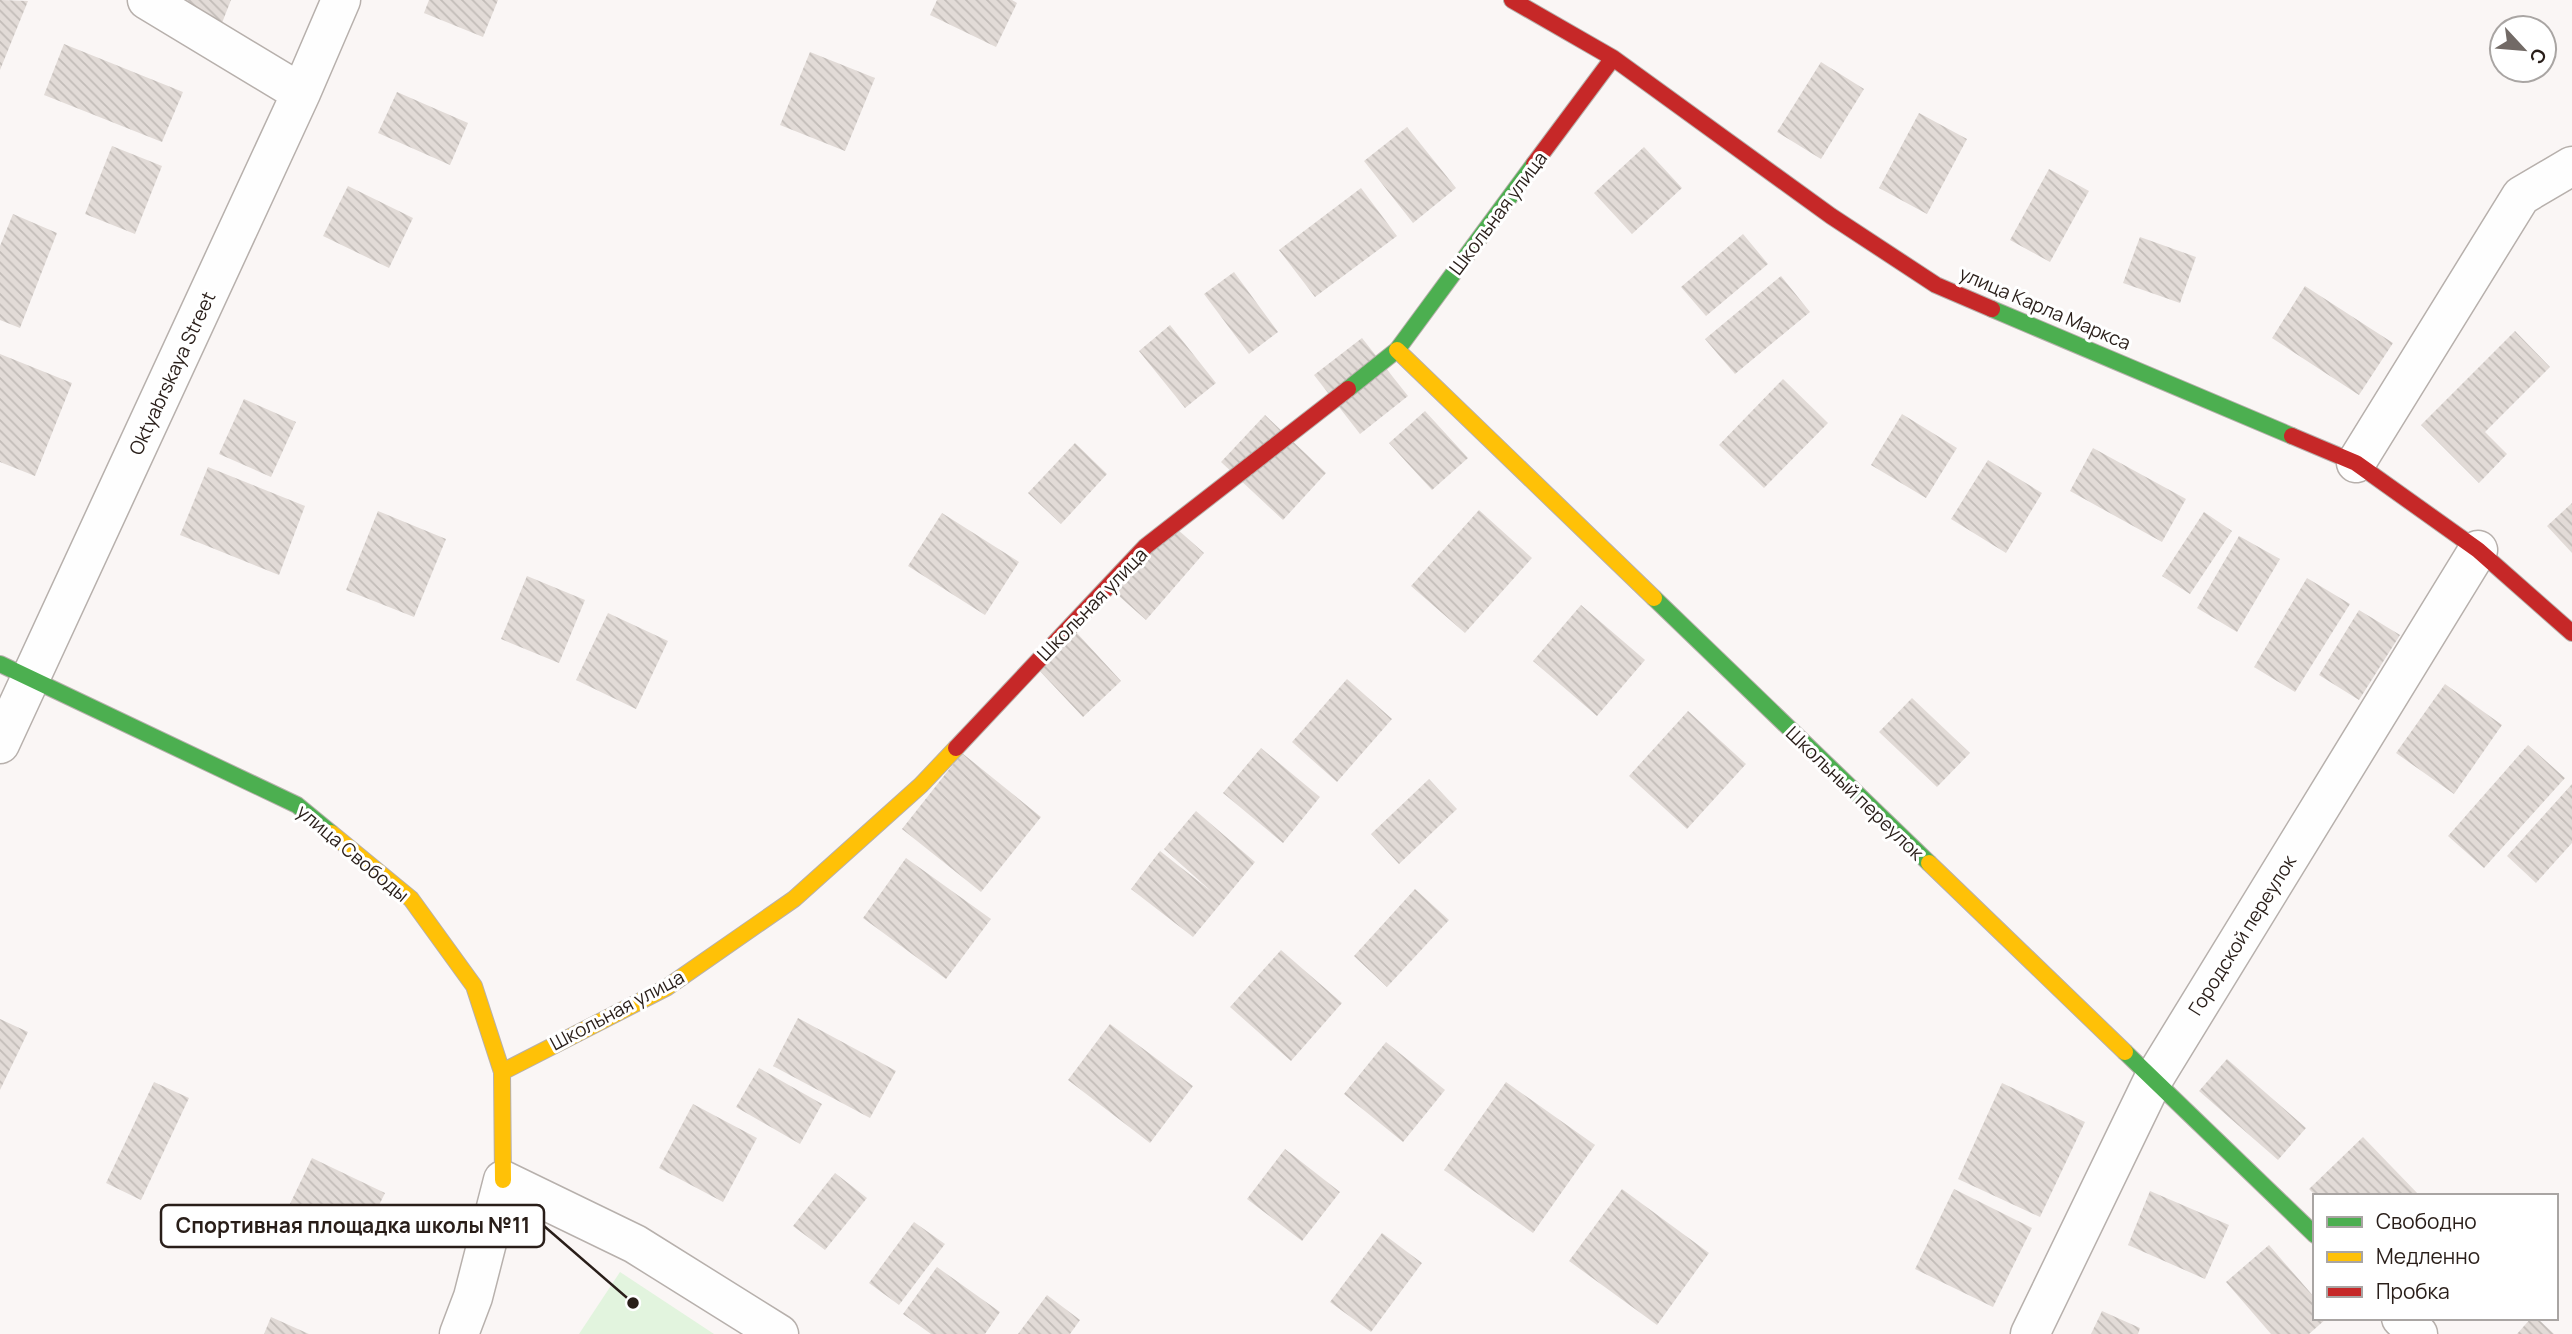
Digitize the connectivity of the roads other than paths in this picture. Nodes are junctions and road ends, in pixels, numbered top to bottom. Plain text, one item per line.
1 (147, 0) edge
2 (341, 0) edge
3 (1512, 0) edge
4 (1613, 58) junction
5 (301, 93) junction
6 (2572, 166) edge
7 (1397, 350) junction
8 (2356, 463) junction
9 (2478, 550) junction
10 (2572, 633) edge
11 (16, 671) edge
12 (0, 744) edge
13 (502, 1072) junction
14 (2153, 1080) junction
15 (503, 1180) junction
16 (2313, 1233) edge
17 (2403, 1320) edge
18 (459, 1334) edge
19 (779, 1334) edge
20 (2031, 1334) edge
21 (2418, 1334) edge

1 - 5 street
2 - 5 street, Oktyabrskaya Street
3 - 4 street, улица Карла Маркса
4 - 7 street, Школьная улица
4 - 8 street, улица Карла Маркса
5 - 11 street, Oktyabrskaya Street
6 - 8 street
7 - 13 street, Школьная улица
7 - 14 street, Школьный переулок
8 - 9 street, улица Карла Маркса
9 - 10 street, улица Карла Маркса
9 - 14 street, Городской переулок
11 - 12 street, Oktyabrskaya Street
11 - 13 street, улица Свободы
13 - 15 street, улица Свободы
14 - 16 street, Школьный переулок
14 - 20 street, Городской переулок
15 - 18 street
15 - 19 street
17 - 21 street

